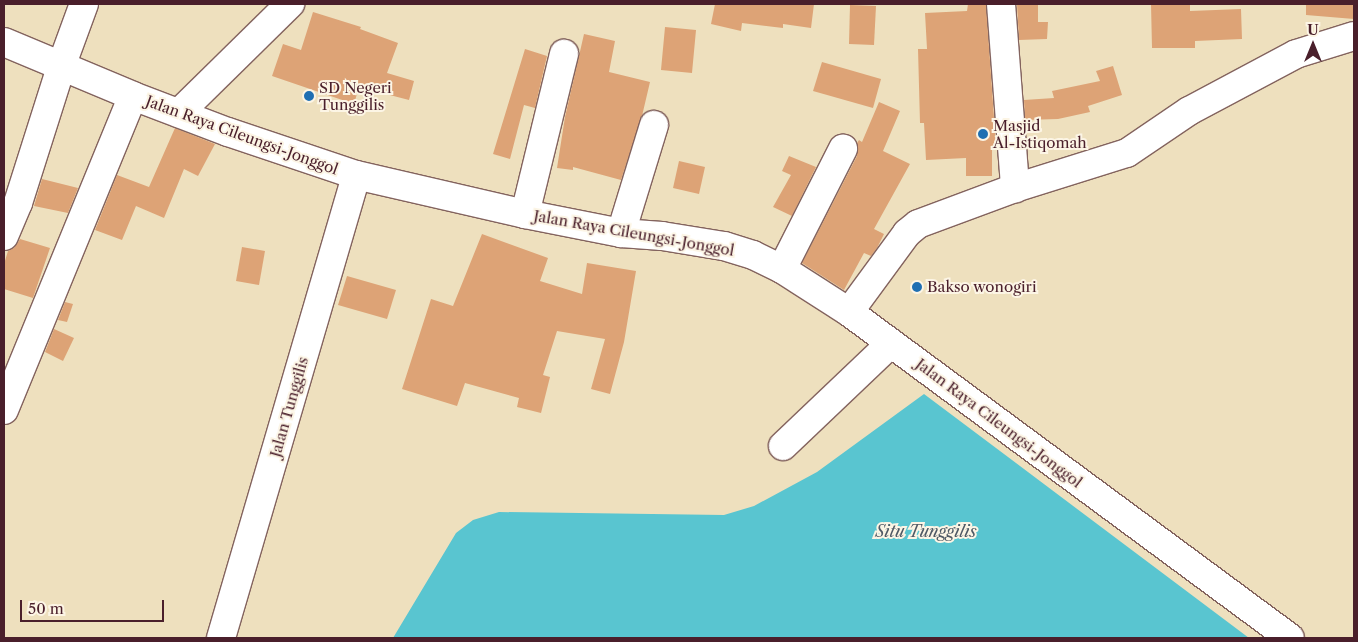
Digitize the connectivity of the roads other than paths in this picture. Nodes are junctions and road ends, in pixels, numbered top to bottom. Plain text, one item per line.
1 (84, 4) edge
2 (290, 4) edge
3 (1001, 4) edge
4 (1354, 36) edge
5 (4, 42) edge
6 (564, 54) dead end
7 (62, 64) junction
8 (133, 96) junction
9 (179, 113) junction
10 (654, 125) dead end
11 (843, 150) dead end
12 (356, 175) junction
13 (1015, 188) junction
14 (525, 214) junction
15 (621, 233) junction
16 (4, 236) edge
17 (782, 269) junction
18 (849, 312) junction
19 (891, 343) junction
20 (4, 410) edge
21 (783, 446) dead end
22 (221, 638) edge
23 (1290, 638) edge

1 - 7 street
2 - 9 street
3 - 13 street
4 - 13 street
5 - 7 street, Jalan Raya Cileungsi-Jonggol
6 - 14 street
7 - 8 street, Jalan Raya Cileungsi-Jonggol
7 - 16 street
8 - 9 street, Jalan Raya Cileungsi-Jonggol
8 - 20 street
9 - 12 street, Jalan Raya Cileungsi-Jonggol
10 - 15 street
11 - 17 street
12 - 14 street, Jalan Raya Cileungsi-Jonggol
12 - 22 street, Jalan Tunggilis
13 - 18 street
14 - 15 street, Jalan Raya Cileungsi-Jonggol
15 - 17 street, Jalan Raya Cileungsi-Jonggol
17 - 18 street, Jalan Raya Cileungsi-Jonggol
18 - 19 street, Jalan Raya Cileungsi-Jonggol
19 - 21 street
19 - 23 street, Jalan Raya Cileungsi-Jonggol

